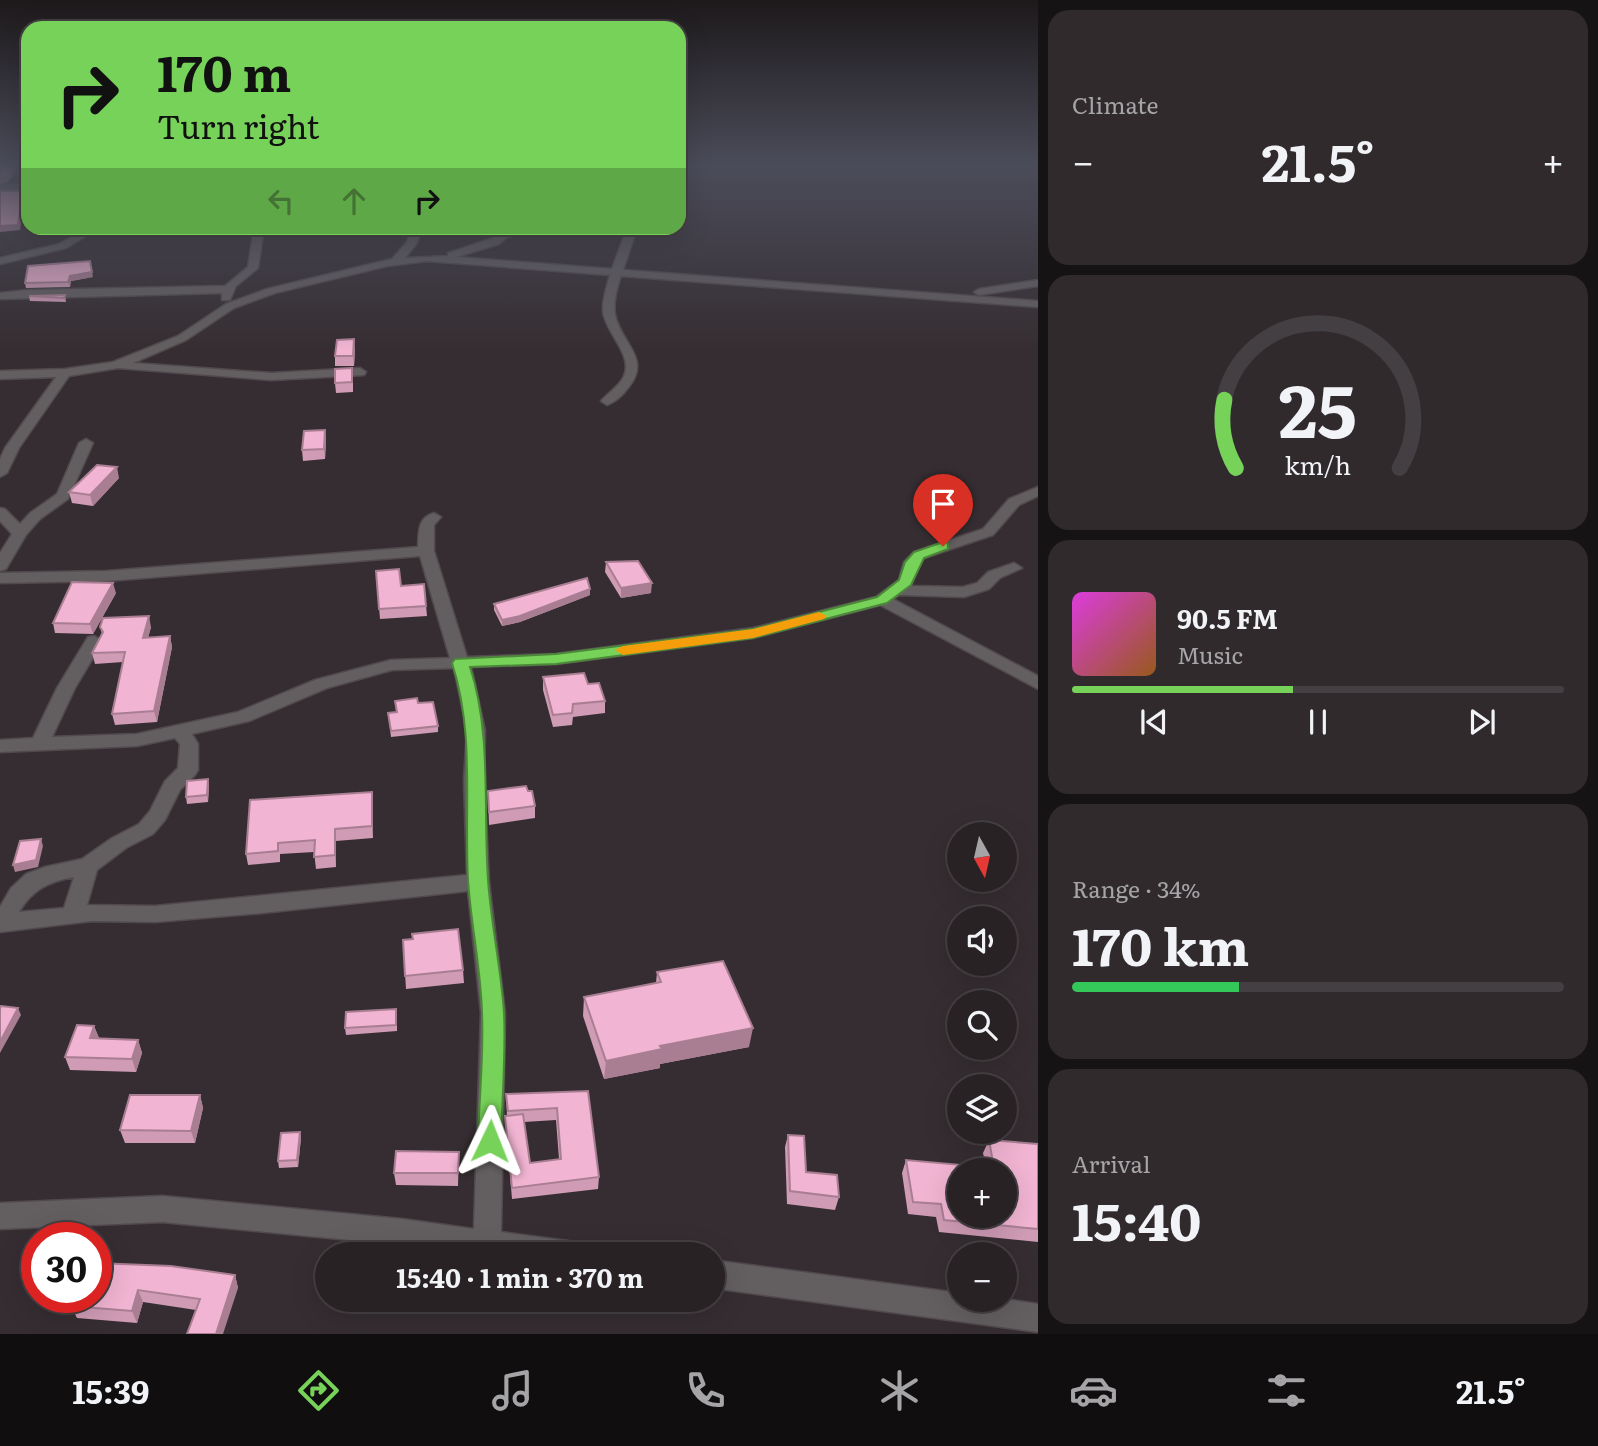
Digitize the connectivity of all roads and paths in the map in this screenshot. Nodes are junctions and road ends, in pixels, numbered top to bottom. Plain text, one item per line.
1 (82, 235) edge
2 (258, 235) edge
3 (415, 235) edge
4 (504, 235) edge
5 (630, 235) edge
6 (445, 258) junction
7 (0, 261) edge
8 (396, 261) junction
9 (618, 271) junction
10 (1038, 283) edge
11 (228, 289) junction
12 (0, 296) edge
13 (966, 298) junction
14 (1038, 304) edge
15 (230, 306) junction
16 (115, 365) junction
17 (360, 372) dead end
18 (65, 373) junction
19 (0, 375) edge
20 (607, 401) dead end
21 (86, 443) dead end
22 (0, 473) edge
23 (1038, 491) edge
24 (0, 512) edge
25 (434, 517) dead end
26 (20, 533) junction
27 (426, 551) junction
28 (0, 566) edge
29 (1014, 568) dead end
30 (0, 578) edge
31 (899, 590) junction
32 (882, 600) junction
33 (94, 641) dead end
34 (460, 663) junction
35 (1038, 683) edge
36 (180, 731) junction
37 (39, 745) junction
38 (0, 746) edge
39 (88, 866) junction
40 (478, 882) junction
41 (72, 915) junction
42 (1, 923) edge
43 (0, 1216) edge
44 (468, 1242) edge
45 (487, 1242) edge
46 (725, 1276) edge
47 (1038, 1318) edge

1 - 7 street
2 - 11 street
3 - 8 street
4 - 6 street
5 - 9 street
6 - 8 street
6 - 9 street
8 - 15 street
9 - 13 street
9 - 20 street
10 - 13 street
11 - 12 street
11 - 15 street
13 - 14 street
15 - 16 street
16 - 17 street
16 - 18 street
18 - 19 street
18 - 22 street
21 - 26 street
23 - 31 street
24 - 26 street
25 - 27 street
26 - 28 street
27 - 30 street
27 - 34 street
29 - 31 street
31 - 32 street
32 - 34 street
32 - 35 street
33 - 37 street
34 - 36 street
34 - 40 street
36 - 37 street
36 - 39 street
37 - 38 street
39 - 41 street
39 - 42 street
40 - 41 street
40 - 45 street
41 - 42 street
43 - 44 street
46 - 47 street

